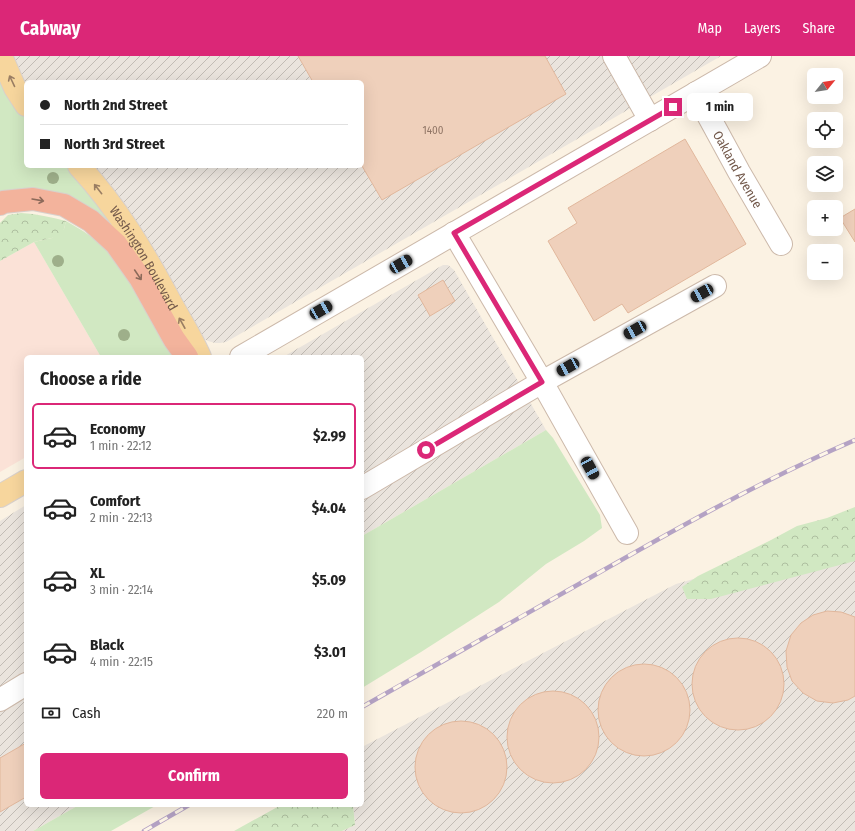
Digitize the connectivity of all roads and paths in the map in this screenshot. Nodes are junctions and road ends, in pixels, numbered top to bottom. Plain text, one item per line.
1 (1, 56) edge
2 (614, 56) edge
3 (760, 56) edge
4 (696, 93) junction
5 (24, 102) edge
6 (650, 120) junction
7 (81, 168) edge
8 (0, 204) edge
9 (454, 233) junction
10 (781, 244) dead end
11 (715, 286) dead end
12 (186, 355) edge
13 (199, 355) edge
14 (244, 355) edge
15 (542, 382) junction
16 (24, 482) edge
17 (364, 487) edge
18 (0, 496) edge
19 (627, 533) dead end
20 (24, 685) edge
21 (0, 700) edge

5 -> 1 main road
2 - 6 street
3 - 4 street
4 - 6 street
4 - 10 street, Oakland Avenue
6 - 9 street
13 -> 7 main road, Washington Boulevard
8 -> 12 highway
9 - 14 street
9 - 15 street
11 - 15 street
15 - 17 street
15 - 19 street
16 - 18 main road
20 - 21 street

